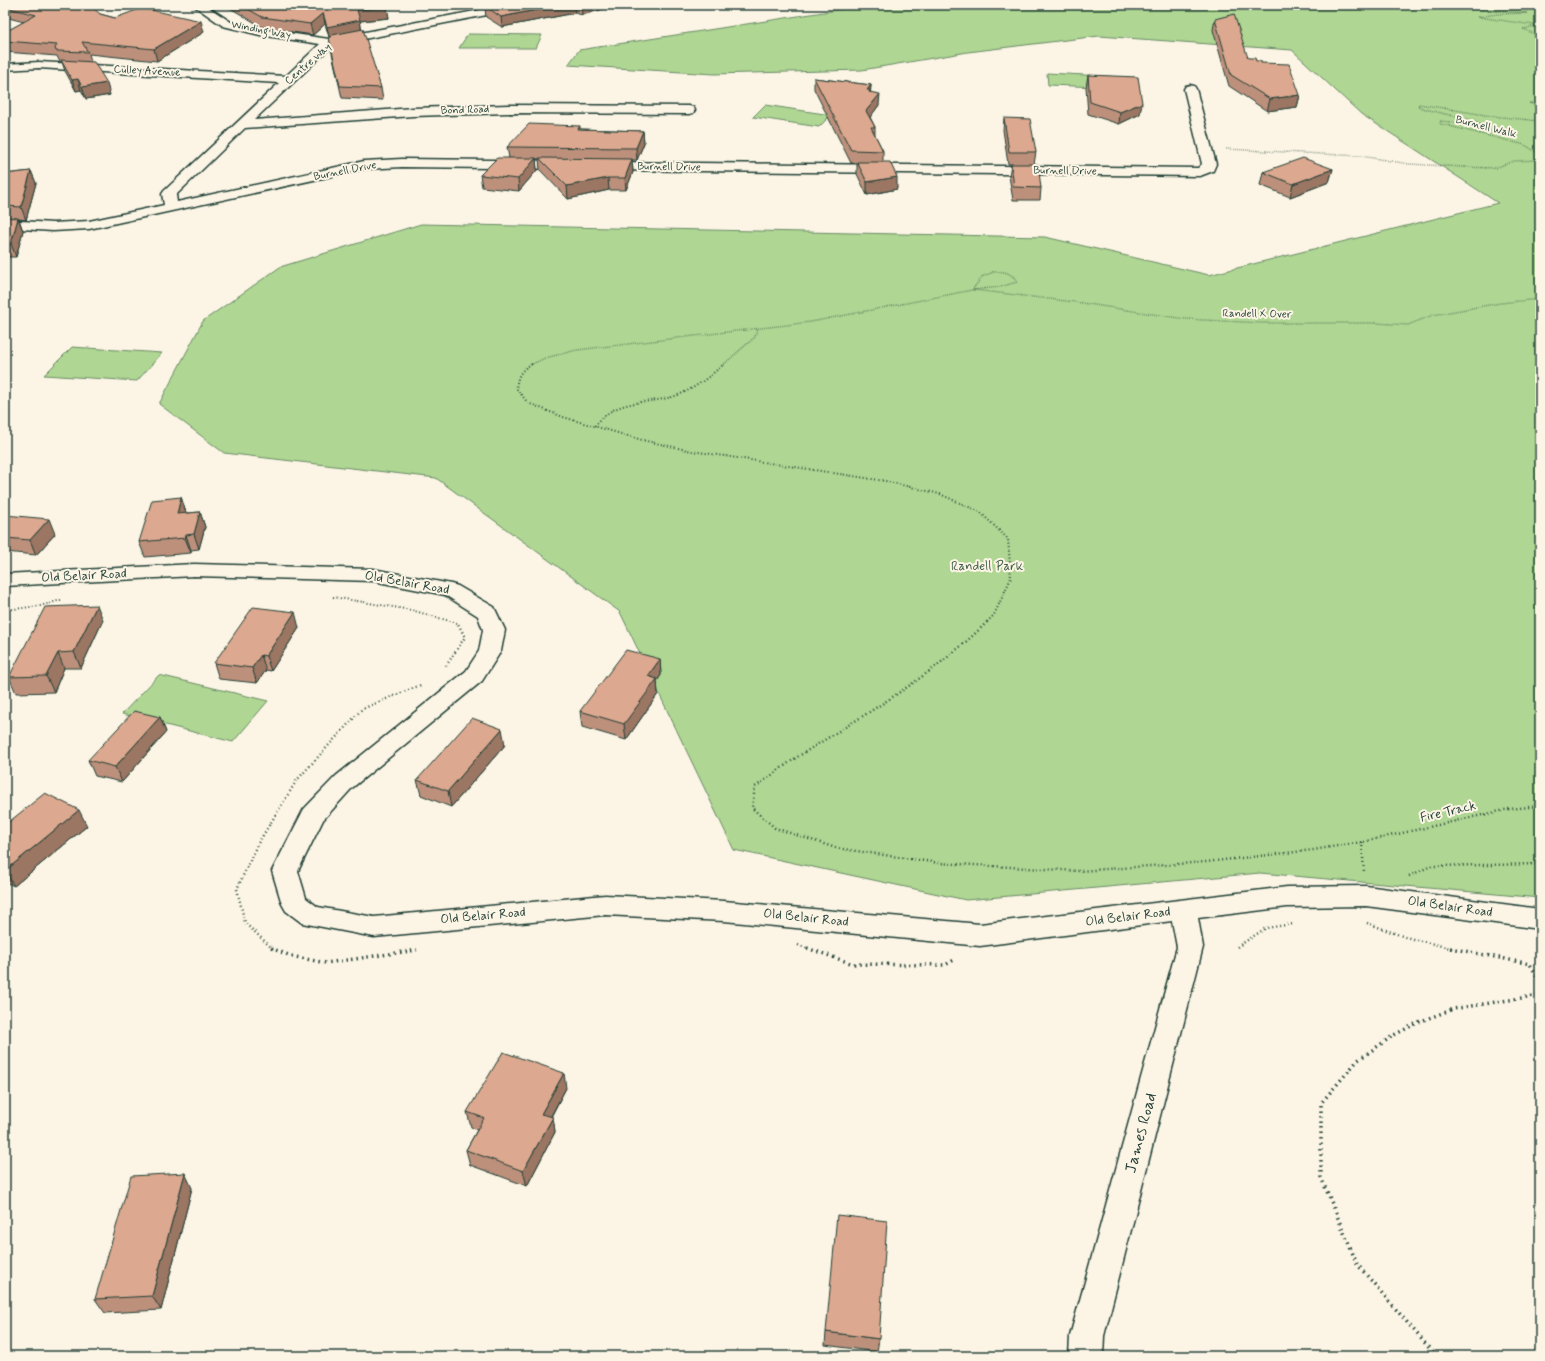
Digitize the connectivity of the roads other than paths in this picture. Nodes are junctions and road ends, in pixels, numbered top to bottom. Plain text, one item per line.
1 (198, 5) edge
2 (523, 5) edge
3 (329, 42) junction
4 (5, 67) edge
5 (289, 80) junction
6 (1190, 88) dead end
7 (689, 110) dead end
8 (241, 125) junction
9 (170, 208) junction
10 (5, 224) edge
11 (5, 580) edge
12 (1183, 910) junction
13 (1540, 919) edge
14 (1086, 1356) edge

1 - 3 street, Winding Way
2 - 3 street, Centre Way
3 - 5 street, Centre Way
4 - 5 street, Culley Avenue
5 - 8 street, Centre Way
6 - 9 street, Burnell Drive
7 - 8 street, Bond Road
8 - 9 street, Centre Way
9 - 10 street, Burnell Drive
11 - 12 street, Old Belair Road
12 - 13 street, Old Belair Road
12 - 14 street, James Road

